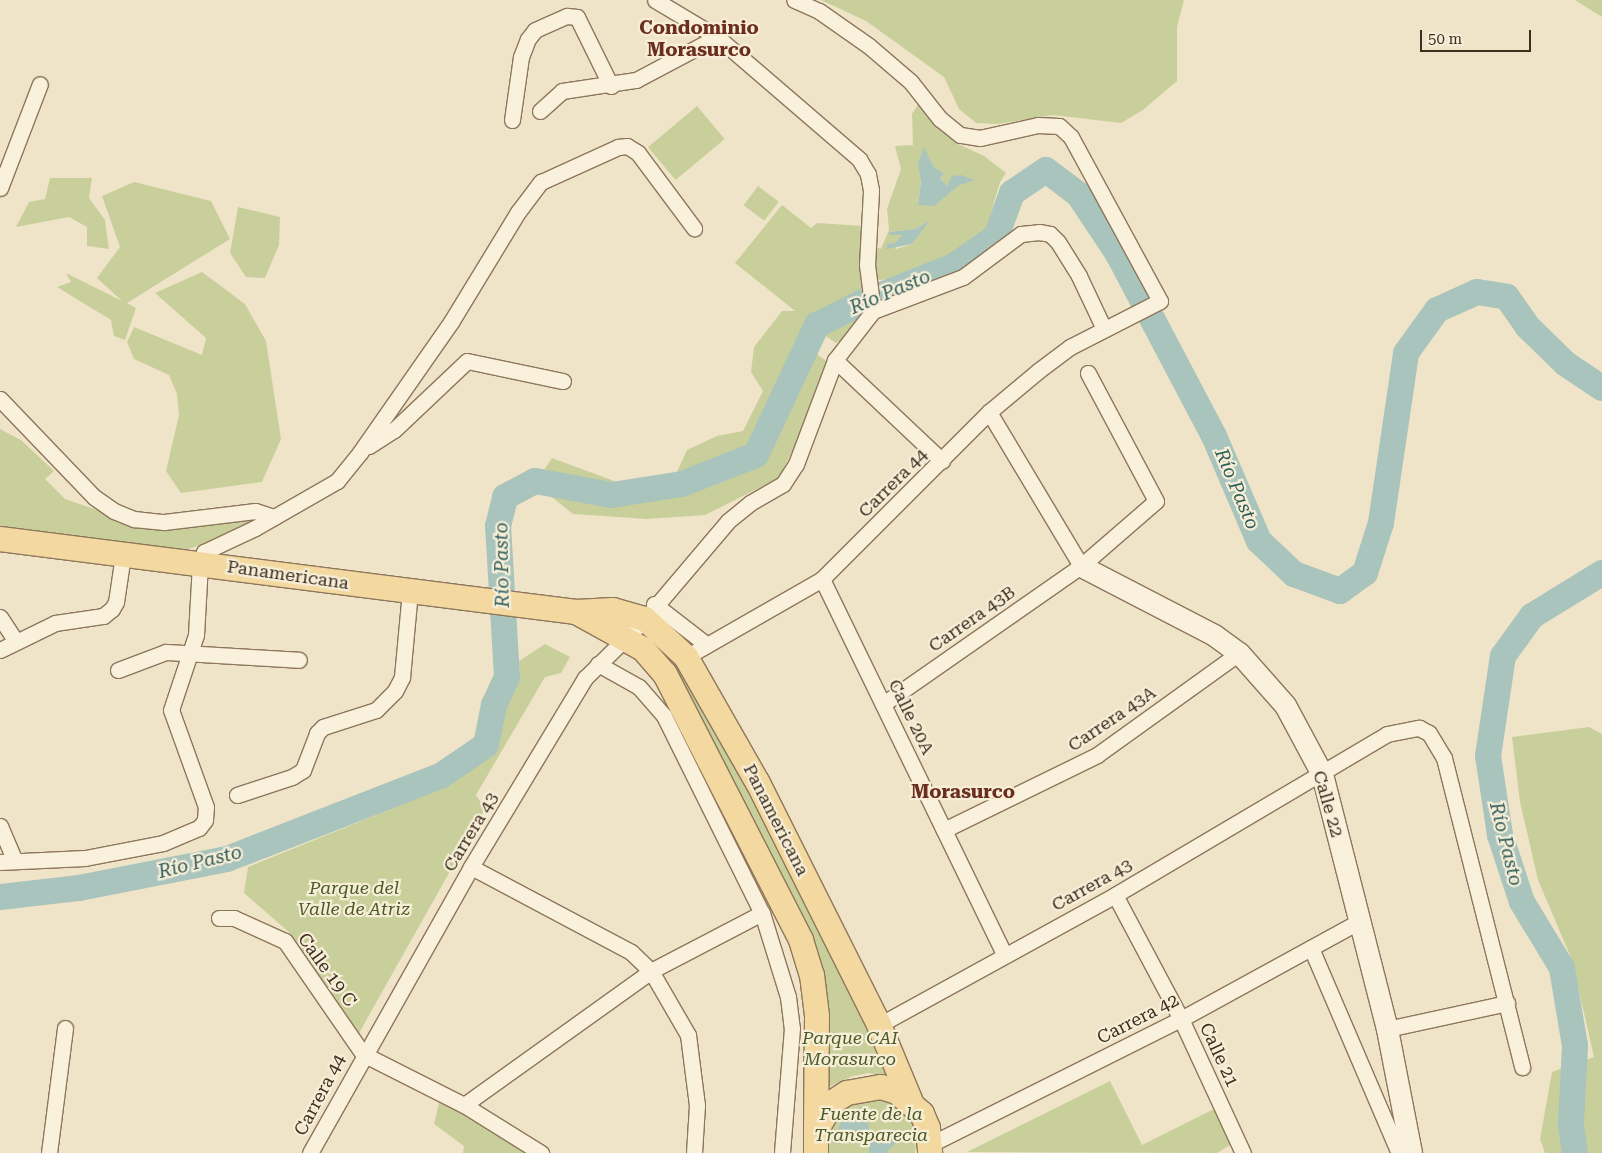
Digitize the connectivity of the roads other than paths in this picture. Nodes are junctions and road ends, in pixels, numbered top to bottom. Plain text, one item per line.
1 (655, 0) edge
2 (794, 0) edge
3 (717, 37) junction
4 (40, 84) dead end
5 (611, 86) junction
6 (540, 111) dead end
7 (512, 120) dead end
8 (0, 188) edge
9 (694, 228) dead end
10 (874, 307) junction
11 (1111, 327) junction
12 (835, 360) junction
13 (1088, 373) dead end
14 (563, 381) dead end
15 (0, 399) edge
16 (989, 412) junction
17 (361, 451) junction
18 (942, 461) junction
19 (274, 517) junction
20 (0, 539) edge
21 (123, 554) junction
22 (200, 563) junction
23 (1081, 566) junction
24 (822, 579) junction
25 (410, 591) junction
26 (650, 611) junction
27 (576, 612) junction
28 (0, 617) edge
29 (624, 639) junction
30 (15, 640) junction
31 (707, 646) junction
32 (0, 650) edge
33 (1239, 653) junction
34 (191, 654) junction
35 (686, 656) junction
36 (299, 660) dead end
37 (598, 664) junction
38 (118, 670) dead end
39 (884, 704) junction
40 (1322, 774) junction
41 (237, 795) dead end
42 (717, 802) junction
43 (0, 826) edge
44 (944, 830) junction
45 (8, 861) edge
46 (471, 867) junction
47 (1115, 895) junction
48 (762, 913) junction
49 (219, 918) dead end
50 (1360, 921) junction
51 (1311, 948) junction
52 (1004, 954) junction
53 (651, 971) junction
54 (1508, 1003) junction
55 (1181, 1019) junction
56 (879, 1025) junction
57 (65, 1028) dead end
58 (1387, 1029) junction
59 (363, 1054) junction
60 (1522, 1067) dead end
61 (911, 1102) junction
62 (464, 1105) junction
63 (815, 1146) edge
64 (930, 1148) edge
65 (49, 1153) edge
66 (310, 1153) edge
67 (541, 1153) edge
68 (694, 1153) edge
69 (782, 1153) edge
70 (1243, 1153) edge
71 (1399, 1153) edge
72 (1411, 1153) edge

1 - 3 street
2 - 11 street, Carrera 44
3 - 5 street
3 - 10 street
4 - 8 street
5 - 6 street
5 - 7 street
9 - 17 street
10 - 11 street
10 - 12 street, Carrera 43
11 - 16 street, Carrera 44
12 - 18 street
12 - 26 street, Carrera 43
13 - 23 street, Carrera 43B
14 - 17 street
15 - 19 street
16 - 18 street, Carrera 44
16 - 23 street
17 - 19 street
18 - 24 street, Carrera 44
19 - 22 street
20 - 21 main road, Panamericana
21 - 22 main road, Panamericana
21 - 30 street
22 - 25 main road, Panamericana
22 - 34 street
23 - 33 street, Calle 22
23 - 39 street, Carrera 43B
24 - 31 street, Carrera 44
24 - 39 street, Calle 20A
25 - 27 main road, Panamericana
25 - 41 street
26 - 27 main road, Panamericana
26 - 29 street, Carrera 43
26 - 31 street
26 - 35 main road, Panamericana
27 - 29 main road, Panamericana
28 - 30 street
29 - 37 street, Carrera 43
29 - 42 main road, Panamericana
30 - 32 street
31 - 35 street, Carrera 44
33 - 40 street, Calle 22
33 - 44 street, Carrera 43A
34 - 36 street
34 - 38 street
34 - 45 street
35 - 56 main road, Panamericana
37 - 42 street
37 - 46 street, Carrera 43
39 - 44 street, Calle 20A
40 - 47 street, Carrera 43
40 - 50 street, Calle 22
40 - 54 street, Carrera 43
42 - 48 street
42 - 63 main road, Panamericana
43 - 45 street
44 - 52 street, Calle 20A
46 - 53 street
46 - 59 street, Carrera 43
47 - 52 street, Carrera 43
47 - 55 street, Calle 21
48 - 53 street
48 - 69 street
49 - 59 street, Calle 19 C
50 - 51 street, Carrera 42
50 - 58 street, Calle 22
51 - 55 street, Carrera 42
51 - 71 street
52 - 56 street, Carrera 43
53 - 62 street
53 - 68 street
54 - 58 street
54 - 60 street, Carrera 43
55 - 64 street, Carrera 42
55 - 70 street, Calle 21
56 - 61 main road, Panamericana
57 - 65 street
58 - 72 street, Calle 22
59 - 62 street
59 - 66 street, Carrera 44
61 - 63 main road
61 - 64 main road, Panamericana
62 - 67 street

